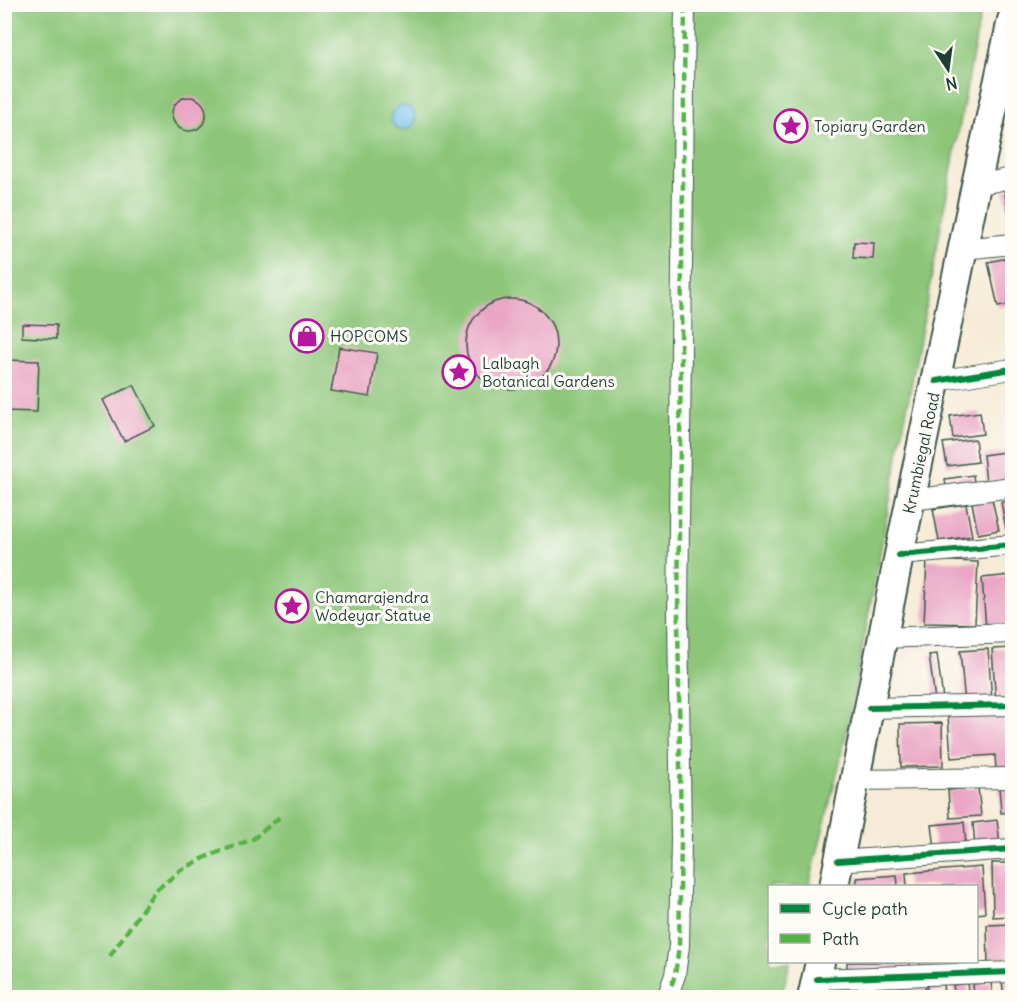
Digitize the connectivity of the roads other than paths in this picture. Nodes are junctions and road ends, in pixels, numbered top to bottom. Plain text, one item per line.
1 (685, 4) edge
2 (1012, 20) edge
3 (1006, 78) edge
4 (1012, 178) edge
5 (976, 184) junction
6 (1012, 244) edge
7 (963, 249) junction
8 (1012, 369) edge
9 (936, 381) junction
10 (1012, 486) edge
11 (911, 500) junction
12 (1012, 545) edge
13 (899, 555) junction
14 (1012, 633) edge
15 (883, 638) junction
16 (1012, 705) edge
17 (869, 708) junction
18 (1012, 778) edge
19 (855, 780) junction
20 (1012, 849) edge
21 (836, 874) edge
22 (1012, 972) edge
23 (816, 979) edge
24 (668, 998) edge

1 - 24 street
2 - 3 main road, Krumbiegal Road
3 - 5 main road, Krumbiegal Road
4 - 5 street
5 - 7 main road, Krumbiegal Road
6 - 7 street
7 - 9 main road, Krumbiegal Road
8 - 9 street
9 - 11 main road, Krumbiegal Road
10 - 11 street
11 - 13 main road, Krumbiegal Road
12 - 13 street
13 - 15 main road, Krumbiegal Road
14 - 15 street
15 - 17 main road, Krumbiegal Road
16 - 17 street
17 - 19 main road, Krumbiegal Road
18 - 19 street
19 - 21 main road, Krumbiegal Road
20 - 21 street
22 - 23 street

